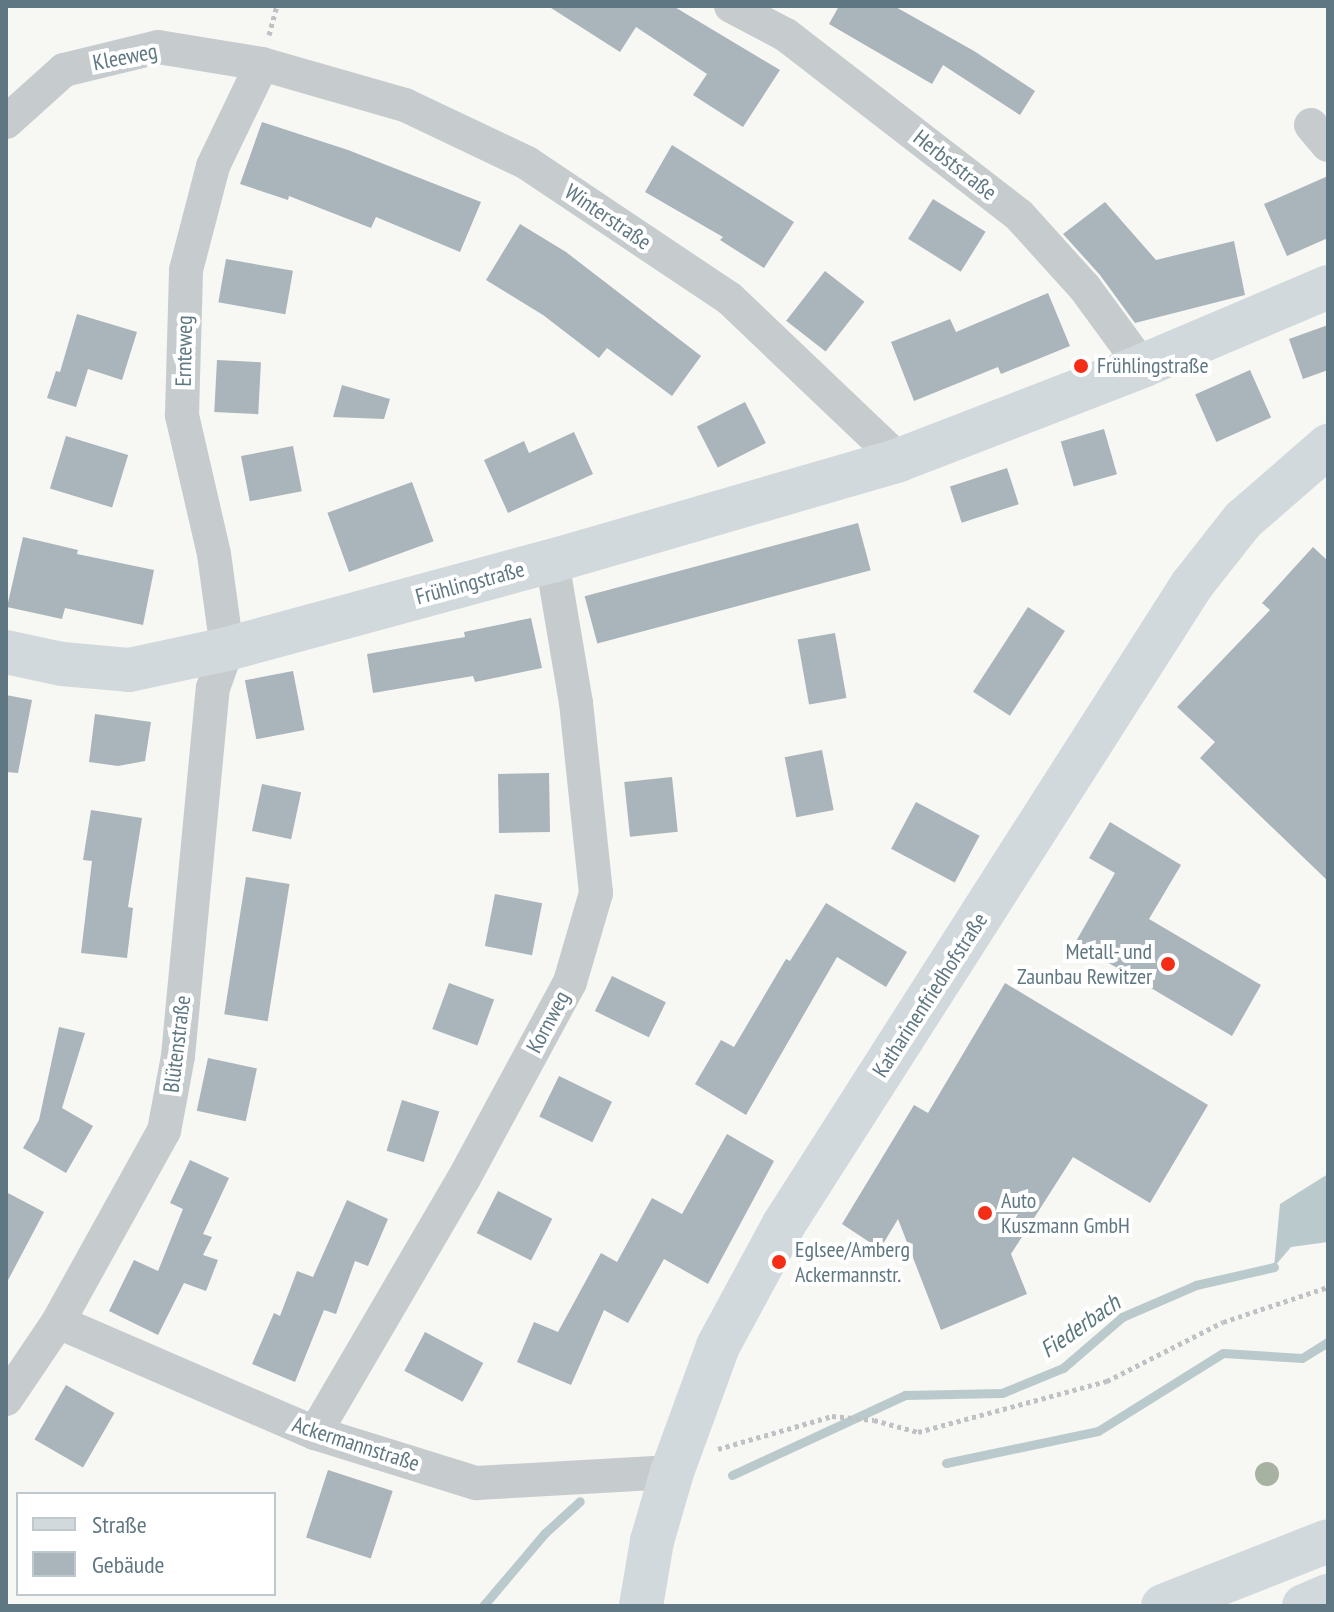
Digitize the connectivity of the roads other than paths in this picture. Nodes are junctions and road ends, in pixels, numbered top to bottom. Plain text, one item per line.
1 (731, 6) edge
2 (262, 64) junction
3 (6, 122) edge
4 (1328, 287) edge
5 (1142, 366) junction
6 (1328, 446) edge
7 (899, 460) junction
8 (552, 561) junction
9 (227, 649) junction
10 (6, 652) edge
11 (58, 1322) junction
12 (6, 1399) edge
13 (315, 1433) junction
14 (674, 1466) junction
15 (1328, 1541) edge
16 (1328, 1596) edge
17 (641, 1606) edge
18 (1163, 1606) edge
19 (1304, 1606) edge

1 - 5 street, Herbststraße
2 - 3 street, Kleeweg
2 - 7 street, Winterstraße
2 - 9 street, Ernteweg
4 - 5 street, Frühlingstraße
5 - 7 street, Frühlingstraße
6 - 14 street, Katharinenfriedhofstraße
7 - 8 street, Frühlingstraße
8 - 9 street, Frühlingstraße
8 - 13 street, Kornweg
9 - 10 street, Frühlingstraße
9 - 11 street, Blütenstraße
11 - 12 street, Blütenstraße
11 - 13 street, Ackermannstraße
13 - 14 street, Ackermannstraße
14 - 17 street, Katharinenfriedhofstraße
15 - 18 street
16 - 19 street

